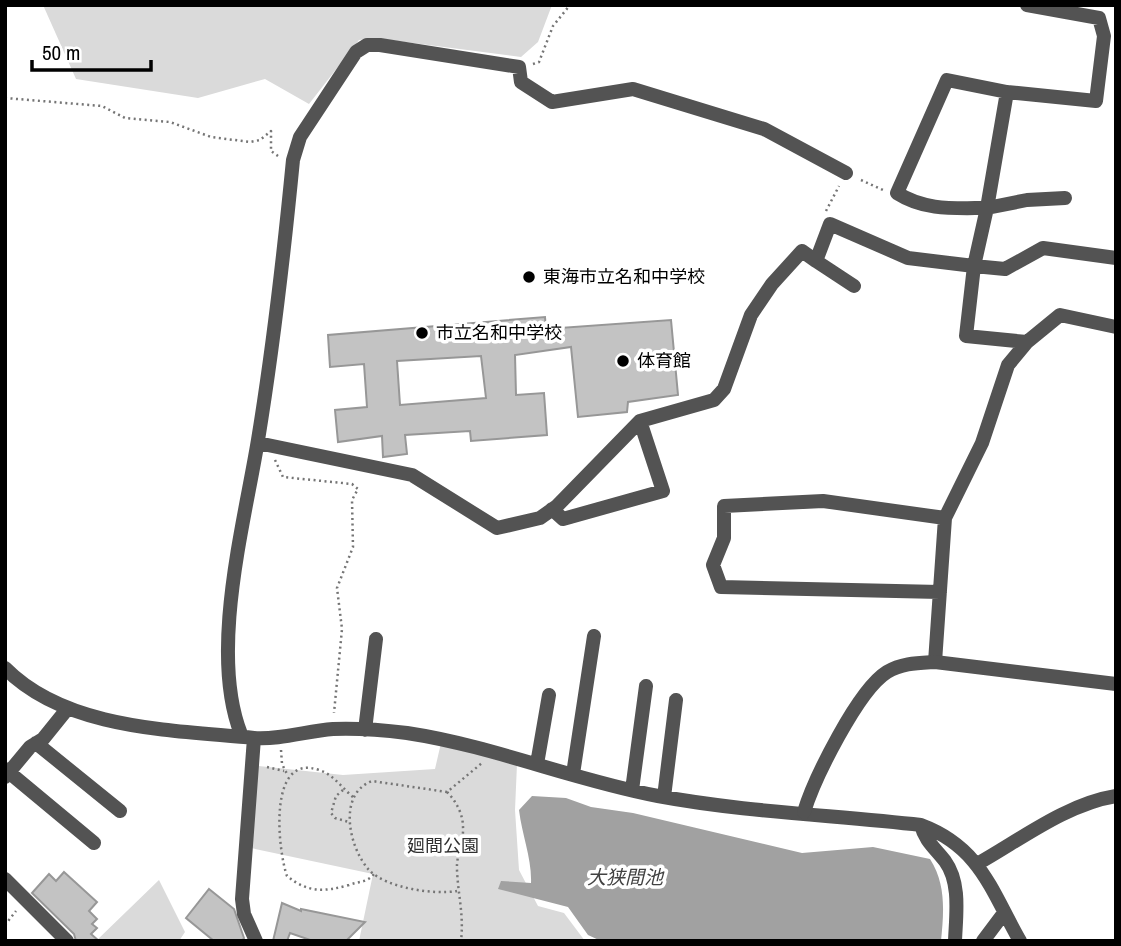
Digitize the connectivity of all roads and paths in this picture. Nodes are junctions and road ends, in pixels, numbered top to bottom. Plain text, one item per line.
1 (570, 5) edge
2 (1027, 5) edge
3 (519, 67) junction
4 (1007, 92) junction
5 (5, 98) edge
6 (293, 160) junction
7 (846, 173) junction
8 (884, 191) dead end
9 (1065, 198) dead end
10 (987, 208) junction
11 (825, 213) dead end
12 (1116, 258) edge
13 (816, 261) junction
14 (974, 266) junction
15 (854, 286) dead end
16 (1116, 327) edge
17 (1027, 342) junction
18 (640, 421) junction
19 (258, 443) junction
20 (273, 447) junction
21 (552, 509) junction
22 (945, 518) junction
23 (940, 592) junction
24 (594, 636) dead end
25 (376, 639) dead end
26 (935, 662) junction
27 (5, 668) edge
28 (1116, 684) edge
29 (646, 686) dead end
30 (549, 695) dead end
31 (676, 699) dead end
32 (68, 708) junction
33 (334, 729) junction
34 (365, 730) junction
35 (247, 736) junction
36 (36, 743) junction
37 (274, 751) dead end
38 (287, 751) dead end
39 (485, 761) dead end
40 (263, 763) dead end
41 (537, 764) junction
42 (284, 771) dead end
43 (7, 772) edge
44 (573, 774) junction
45 (344, 790) junction
46 (632, 790) junction
47 (447, 792) junction
48 (1116, 796) edge
49 (353, 797) junction
50 (664, 797) junction
51 (120, 811) dead end
52 (804, 812) junction
53 (349, 821) junction
54 (921, 825) junction
55 (94, 843) dead end
56 (977, 864) junction
57 (374, 874) junction
58 (5, 879) edge
59 (457, 891) junction
60 (1004, 913) junction
61 (67, 941) edge
62 (256, 941) edge
63 (461, 941) edge
64 (955, 941) edge
65 (983, 941) edge
66 (1020, 941) edge

1 - 3 path
2 - 4 street
3 - 6 street
3 - 7 street
4 - 10 street
4 - 10 street
5 - 6 path
6 - 19 street
7 - 8 path
7 - 11 path
9 - 10 street
10 - 14 street
12 - 14 street
13 - 14 street
13 - 15 street
13 - 18 street
14 - 17 street
16 - 17 street
17 - 22 street
18 - 21 street
18 - 21 street
19 - 20 street
19 - 35 street
20 - 21 street
20 - 33 path
22 - 23 street
22 - 23 street
23 - 26 street
24 - 44 street
25 - 34 street
26 - 28 street
26 - 52 street
27 - 32 street
29 - 46 street
30 - 41 street
31 - 50 street
32 - 35 street
32 - 36 street
33 - 34 street
33 - 35 street
34 - 41 street
35 - 62 street
36 - 43 street
36 - 51 street
37 - 38 path
39 - 47 path
40 - 42 path
41 - 44 street
43 - 55 street
44 - 46 street
45 - 49 path
45 - 53 path
45 - 57 path
46 - 50 street
47 - 49 path
47 - 59 path
48 - 56 street
49 - 53 path
50 - 52 street
52 - 54 street
53 - 57 path
54 - 56 street
54 - 64 street
56 - 60 street
57 - 59 path
58 - 61 street
59 - 63 path
60 - 65 street
60 - 66 street

